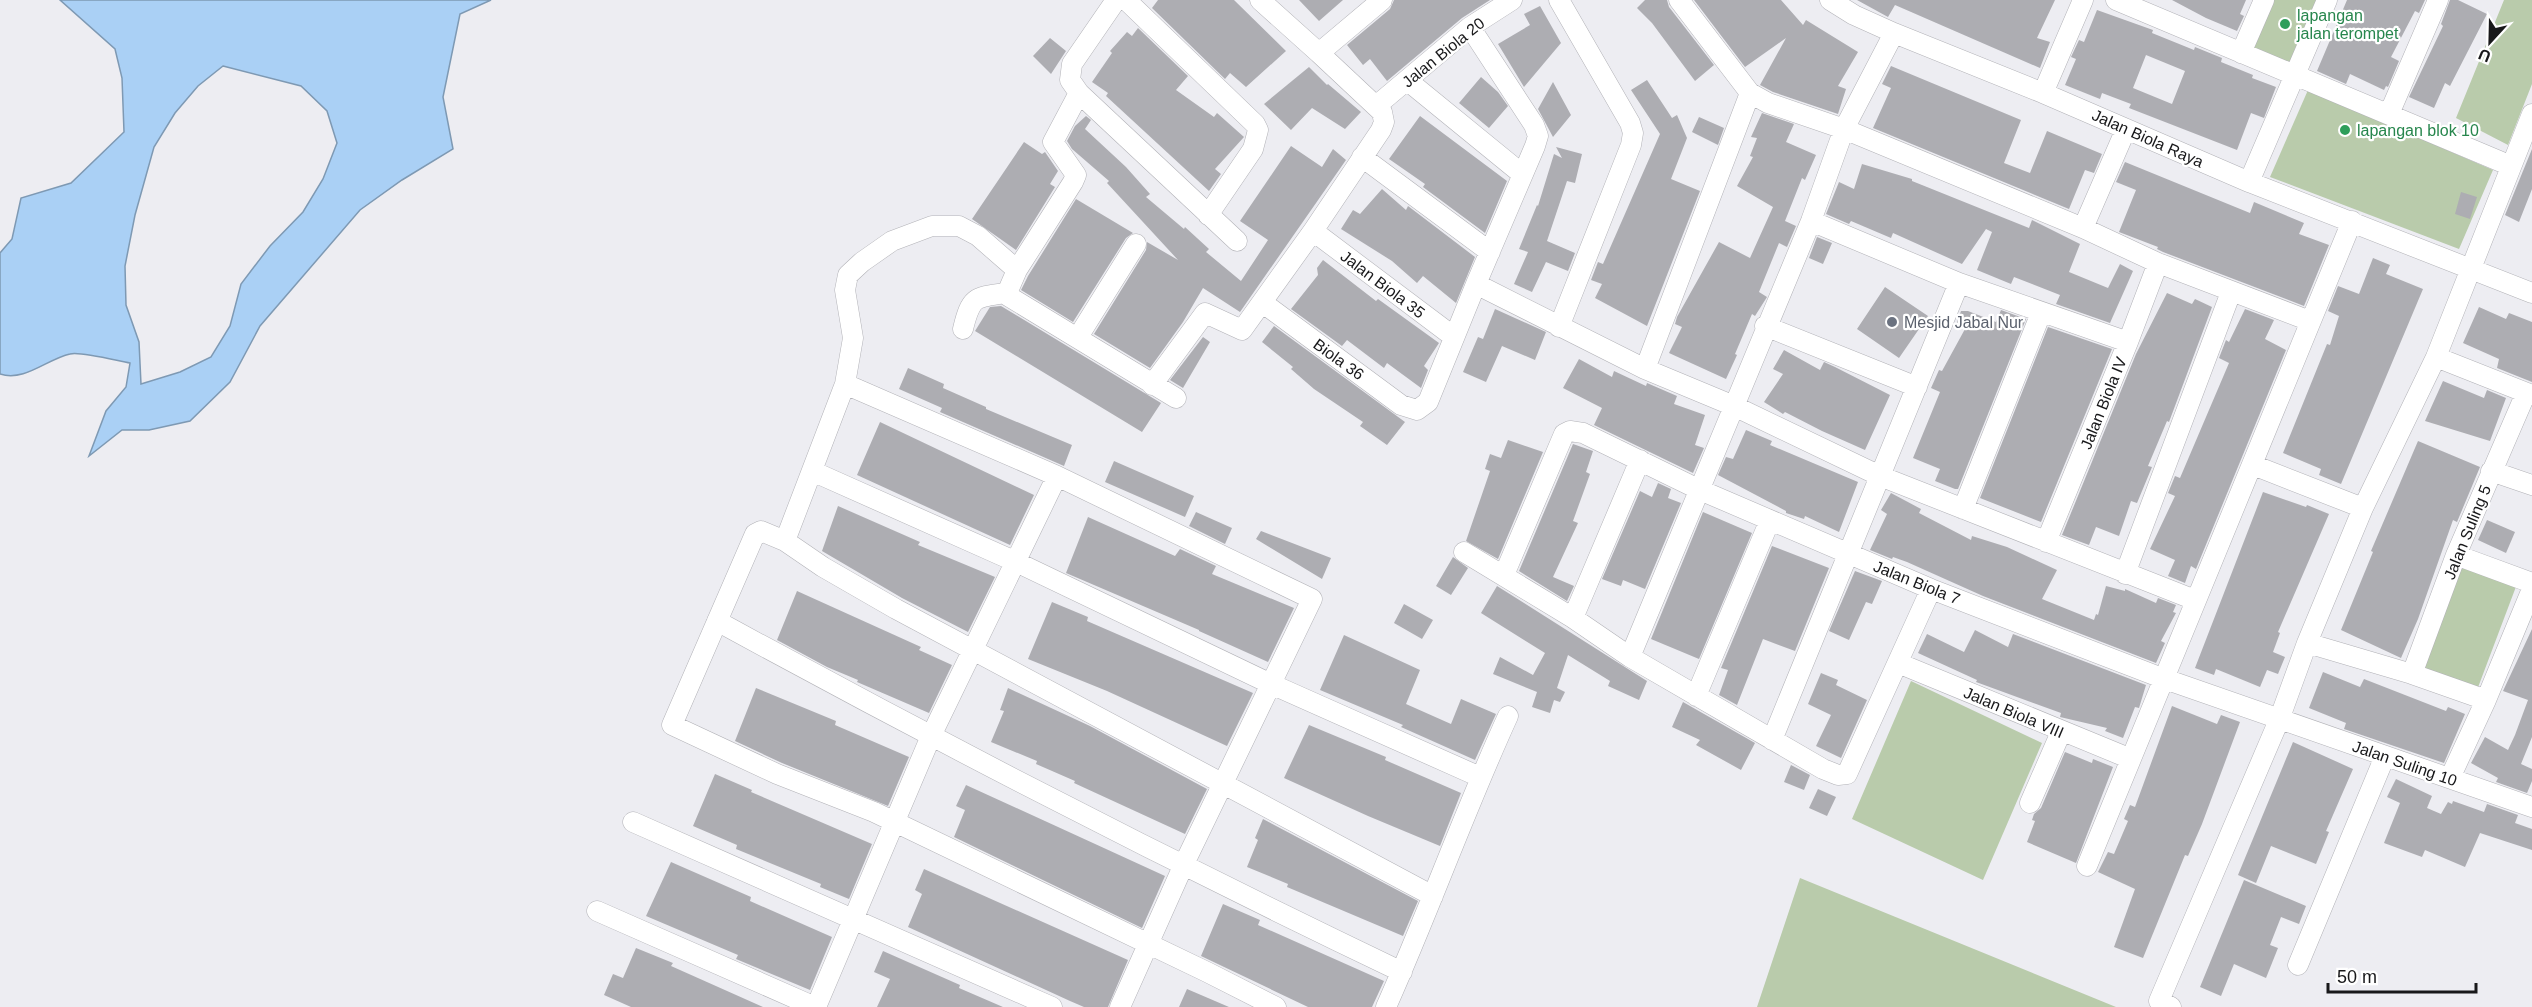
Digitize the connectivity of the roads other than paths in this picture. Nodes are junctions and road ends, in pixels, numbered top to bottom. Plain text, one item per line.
1 (1116, 0) edge
2 (1126, 0) edge
3 (1260, 0) edge
4 (1382, 0) edge
5 (1512, 0) edge
6 (1559, 0) edge
7 (1679, 0) edge
8 (1830, 0) edge
9 (2083, 0) edge
10 (2116, 0) edge
11 (2264, 0) edge
12 (2327, 0) edge
13 (2438, 0) edge
14 (2151, 6) edge
15 (1470, 27) junction
16 (1894, 33) junction
17 (1319, 53) junction
18 (2241, 53) junction
19 (2295, 76) junction
20 (1408, 81) junction
21 (1079, 93) junction
22 (1750, 93) junction
23 (2043, 93) junction
24 (1376, 106) junction
25 (2389, 114) junction
26 (2532, 114) edge
27 (1844, 129) junction
28 (2126, 129) junction
29 (1362, 157) junction
30 (2511, 166) junction
31 (1522, 174) junction
32 (2249, 182) junction
33 (1208, 215) junction
34 (1811, 221) junction
35 (2352, 221) junction
36 (2083, 228) junction
37 (1313, 231) junction
38 (1237, 241) dead end
39 (1136, 244) dead end
40 (1490, 252) junction
41 (2158, 262) junction
42 (2471, 267) junction
43 (1017, 270) junction
44 (1959, 283) junction
45 (1476, 284) junction
46 (2231, 292) junction
47 (1007, 293) junction
48 (2532, 293) edge
49 (1263, 303) junction
50 (2042, 313) junction
51 (2310, 321) junction
52 (1765, 326) junction
53 (1558, 327) junction
54 (963, 328) dead end
55 (1078, 337) junction
56 (1454, 337) junction
57 (2128, 342) junction
58 (2436, 357) junction
59 (1645, 369) junction
60 (845, 384) junction
61 (1152, 385) junction
62 (1917, 387) junction
63 (2529, 394) edge
64 (1176, 398) dead end
65 (1734, 405) junction
66 (1640, 460) junction
67 (2253, 465) junction
68 (812, 471) junction
69 (2491, 471) junction
70 (1057, 476) junction
71 (1880, 476) junction
72 (2532, 485) edge
73 (1700, 490) junction
74 (2363, 508) junction
75 (1963, 509) junction
76 (1770, 520) junction
77 (785, 541) junction
78 (2046, 542) junction
79 (1464, 552) dead end
80 (1850, 554) junction
81 (2456, 555) junction
82 (1014, 561) junction
83 (2125, 574) junction
84 (1504, 575) junction
85 (2532, 583) edge
86 (1931, 589) junction
87 (2532, 589) edge
88 (2194, 600) junction
89 (1573, 618) junction
90 (717, 621) junction
91 (2307, 643) junction
92 (973, 651) junction
93 (1630, 657) junction
94 (1898, 663) junction
95 (2412, 674) junction
96 (2162, 678) junction
97 (1270, 684) junction
98 (1696, 696) junction
99 (2486, 700) junction
100 (1508, 716) dead end
101 (2279, 720) junction
102 (2061, 732) junction
103 (931, 736) junction
104 (1772, 740) junction
105 (2385, 756) junction
106 (2131, 759) junction
107 (1480, 777) junction
108 (2450, 778) junction
109 (1222, 784) junction
110 (2030, 803) dead end
111 (2531, 804) edge
112 (633, 822) dead end
113 (895, 822) junction
114 (1184, 864) junction
115 (2087, 866) dead end
116 (1433, 896) junction
117 (597, 911) dead end
118 (854, 919) junction
119 (1148, 944) junction
120 (2298, 965) dead end
121 (1402, 972) junction
122 (816, 1007) edge
123 (1052, 1007) edge
124 (1120, 1007) edge
125 (1276, 1007) edge
126 (1386, 1007) edge
127 (2171, 1007) edge

1 - 21 street
2 - 33 street
3 - 17 street
4 - 17 street
5 - 15 street, Jalan Biola 20
6 - 53 street
7 - 22 street
8 - 16 street, Jalan Biola Raya
9 - 23 street
10 - 14 street
11 - 18 street
12 - 19 street
13 - 25 street
14 - 18 street
15 - 20 street, Jalan Biola 20
15 - 31 street
16 - 23 street, Jalan Biola Raya
16 - 27 street
17 - 24 street
18 - 19 street
19 - 25 street
19 - 32 street
20 - 24 street, Jalan Biola 20
20 - 31 street
21 - 33 street
21 - 43 street
22 - 27 street
22 - 59 street
23 - 28 street, Jalan Biola Raya
24 - 29 street
25 - 30 street
26 - 30 street
27 - 34 street
27 - 36 street
28 - 32 street, Jalan Biola Raya
28 - 36 street
29 - 37 street
29 - 40 street
30 - 42 street
31 - 40 street
32 - 35 street, Jalan Biola Raya
33 - 38 street
34 - 44 street
34 - 52 street
35 - 42 street, Jalan Biola Raya
35 - 51 street
36 - 41 street
37 - 49 street
37 - 56 street, Jalan Biola 35
39 - 55 street
40 - 45 street
41 - 46 street
41 - 57 street, Jalan Biola IV
42 - 48 street, Jalan Biola Raya
42 - 58 street
43 - 47 street
43 - 60 street
44 - 50 street
44 - 62 street
45 - 53 street
45 - 56 street
46 - 51 street
46 - 83 street
47 - 54 street
47 - 55 street
49 - 56 street, Biola 36
49 - 61 street
50 - 57 street
50 - 75 street
51 - 67 street
52 - 62 street
52 - 65 street
53 - 59 street
55 - 61 street
57 - 78 street, Jalan Biola IV
58 - 63 street
58 - 74 street
59 - 65 street
60 - 68 street
60 - 70 street
61 - 64 street
62 - 71 street
63 - 69 street, Jalan Suling 5
65 - 71 street
65 - 73 street
66 - 73 street, Jalan Biola 7
66 - 84 street, Jalan Biola 7
66 - 89 street
67 - 74 street
67 - 88 street
68 - 77 street
68 - 82 street
69 - 72 street
69 - 81 street, Jalan Suling 5
70 - 82 street
70 - 97 street
71 - 75 street
71 - 80 street
73 - 76 street, Jalan Biola 7
73 - 93 street
74 - 91 street
75 - 78 street
76 - 80 street, Jalan Biola 7
76 - 98 street
77 - 90 street
77 - 92 street
78 - 83 street
79 - 84 street
80 - 86 street, Jalan Biola 7
80 - 104 street
81 - 85 street
81 - 95 street, Jalan Suling 5
82 - 92 street
82 - 97 street
83 - 88 street
84 - 89 street
86 - 94 street
86 - 96 street, Jalan Biola 7
87 - 99 street
88 - 96 street
89 - 93 street
90 - 103 street
90 - 113 street
91 - 95 street
91 - 101 street
92 - 103 street
92 - 109 street
93 - 98 street
94 - 102 street, Jalan Biola VIII
94 - 104 street
95 - 99 street
96 - 101 street, Jalan Biola 7
96 - 106 street
97 - 107 street
97 - 109 street
98 - 104 street
99 - 108 street
100 - 107 street
101 - 105 street, Jalan Suling 10
101 - 127 street
102 - 106 street, Jalan Biola VIII
102 - 110 street
103 - 113 street
103 - 114 street
105 - 108 street, Jalan Suling 10
105 - 120 street
106 - 115 street
107 - 116 street
108 - 111 street, Jalan Suling 10
109 - 114 street
109 - 116 street
112 - 118 street
113 - 118 street
113 - 119 street
114 - 119 street
114 - 121 street
116 - 121 street
117 - 122 street
118 - 122 street
118 - 123 street
119 - 124 street
119 - 125 street
121 - 126 street

